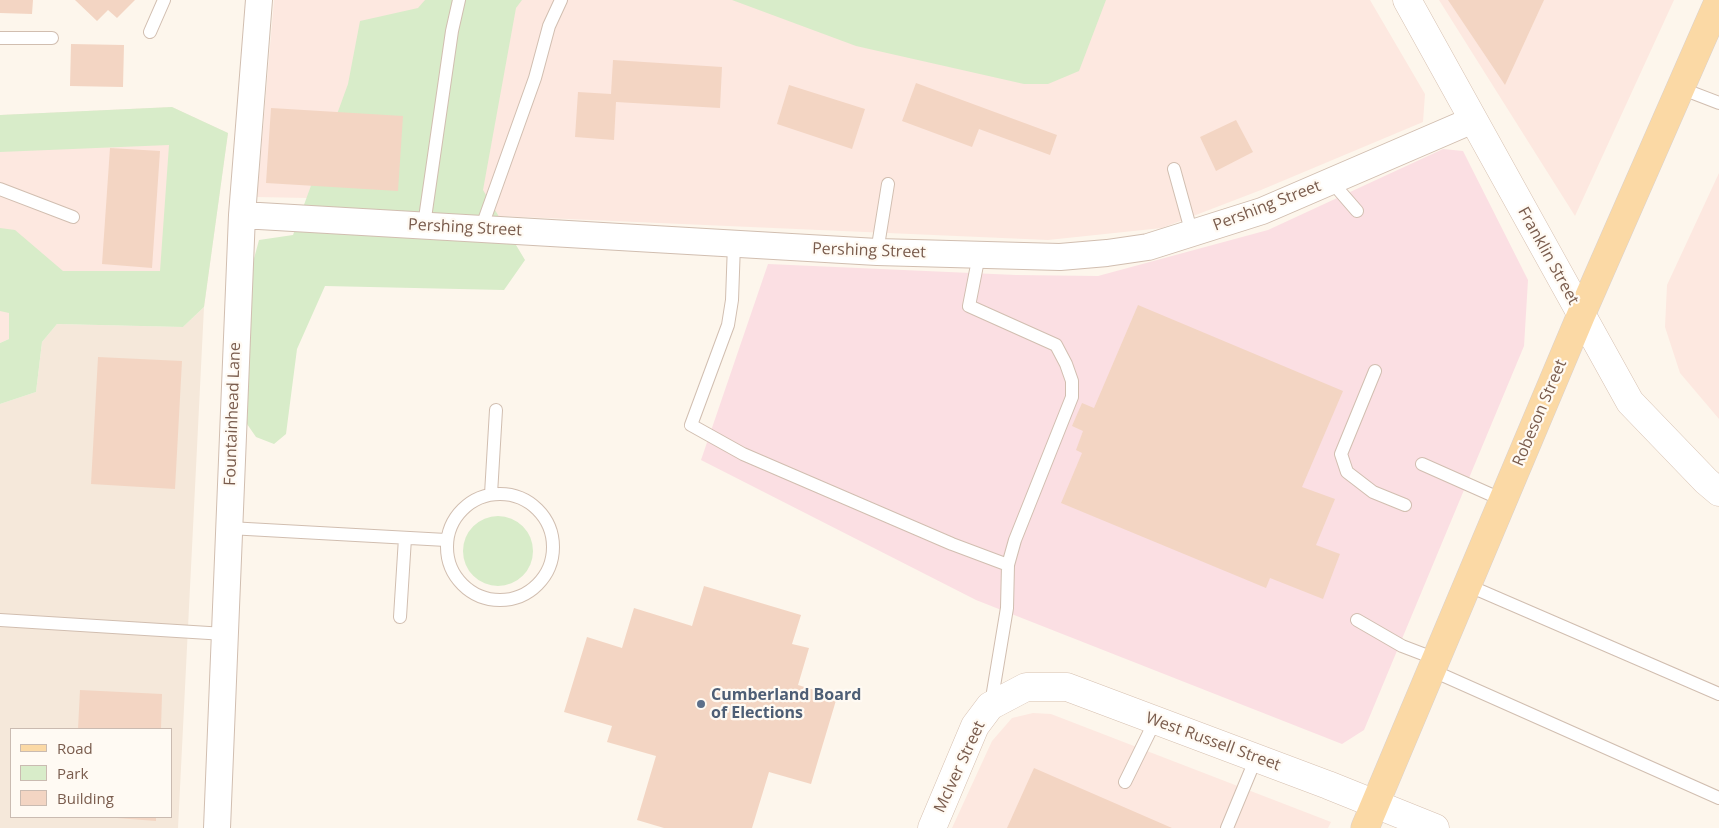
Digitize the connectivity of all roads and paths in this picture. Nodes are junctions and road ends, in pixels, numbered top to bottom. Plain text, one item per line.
1 (164, 0) edge
2 (259, 0) edge
3 (459, 0) edge
4 (561, 0) edge
5 (1407, 0) edge
6 (1719, 0) edge
7 (150, 32) dead end
8 (0, 38) edge
9 (52, 38) dead end
10 (1680, 88) junction
11 (1719, 103) edge
12 (1473, 120) junction
13 (1174, 169) dead end
14 (1331, 181) junction
15 (888, 184) dead end
16 (0, 189) edge
17 (1357, 211) dead end
18 (242, 215) junction
19 (73, 217) dead end
20 (424, 225) junction
21 (481, 229) junction
22 (1192, 234) junction
23 (734, 244) junction
24 (877, 252) junction
25 (979, 254) junction
26 (1581, 315) junction
27 (1375, 371) dead end
28 (496, 410) dead end
29 (1422, 464) dead end
30 (1719, 492) edge
31 (491, 494) junction
32 (1503, 500) junction
33 (1405, 505) dead end
34 (229, 528) junction
35 (405, 538) junction
36 (446, 540) junction
37 (1008, 566) junction
38 (1467, 585) junction
39 (400, 617) dead end
40 (0, 620) edge
41 (1357, 620) dead end
42 (225, 634) junction
43 (1434, 664) junction
44 (1719, 694) edge
45 (990, 706) junction
46 (1155, 720) junction
47 (1256, 758) junction
48 (1125, 782) dead end
49 (1719, 798) edge
50 (1375, 803) junction
51 (217, 828) edge
52 (932, 828) edge
53 (1227, 828) edge
54 (1364, 828) edge
55 (1435, 828) edge

1 - 7 lane
2 - 18 street, Fountainhead Lane
3 - 20 lane
4 - 21 lane
5 - 12 street, Franklin Street
6 - 10 main road, Robeson Street
8 - 9 lane
10 - 11 lane
10 - 26 main road, Robeson Street
12 - 14 street, Pershing Street
12 - 26 street, Franklin Street
13 - 22 lane
14 - 17 lane
14 - 22 street, Pershing Street
15 - 24 lane
16 - 19 lane
18 - 20 street, Pershing Street
18 - 34 street, Fountainhead Lane
20 - 21 street, Pershing Street
21 - 23 street, Pershing Street
22 - 25 street, Pershing Street
23 - 24 street, Pershing Street
23 - 37 lane
24 - 25 street, Pershing Street
25 - 37 lane
26 - 30 street, Franklin Street
26 - 32 main road, Robeson Street
27 - 33 lane
28 - 31 lane
29 - 32 lane
31 - 36 lane
31 - 36 lane
32 - 38 main road, Robeson Street
34 - 35 lane
34 - 42 street, Fountainhead Lane
35 - 36 lane
35 - 39 lane
37 - 45 lane
38 - 43 main road, Robeson Street
38 - 44 lane
40 - 42 lane
41 - 43 lane
42 - 51 street, Fountainhead Lane
43 - 49 lane
43 - 50 main road, Robeson Street
45 - 46 street, West Russell Street
45 - 52 street, McIver Street
46 - 47 street, West Russell Street
46 - 48 lane
47 - 50 street, West Russell Street
47 - 53 lane
50 - 54 main road, Robeson Street
50 - 55 street, West Russell Street

